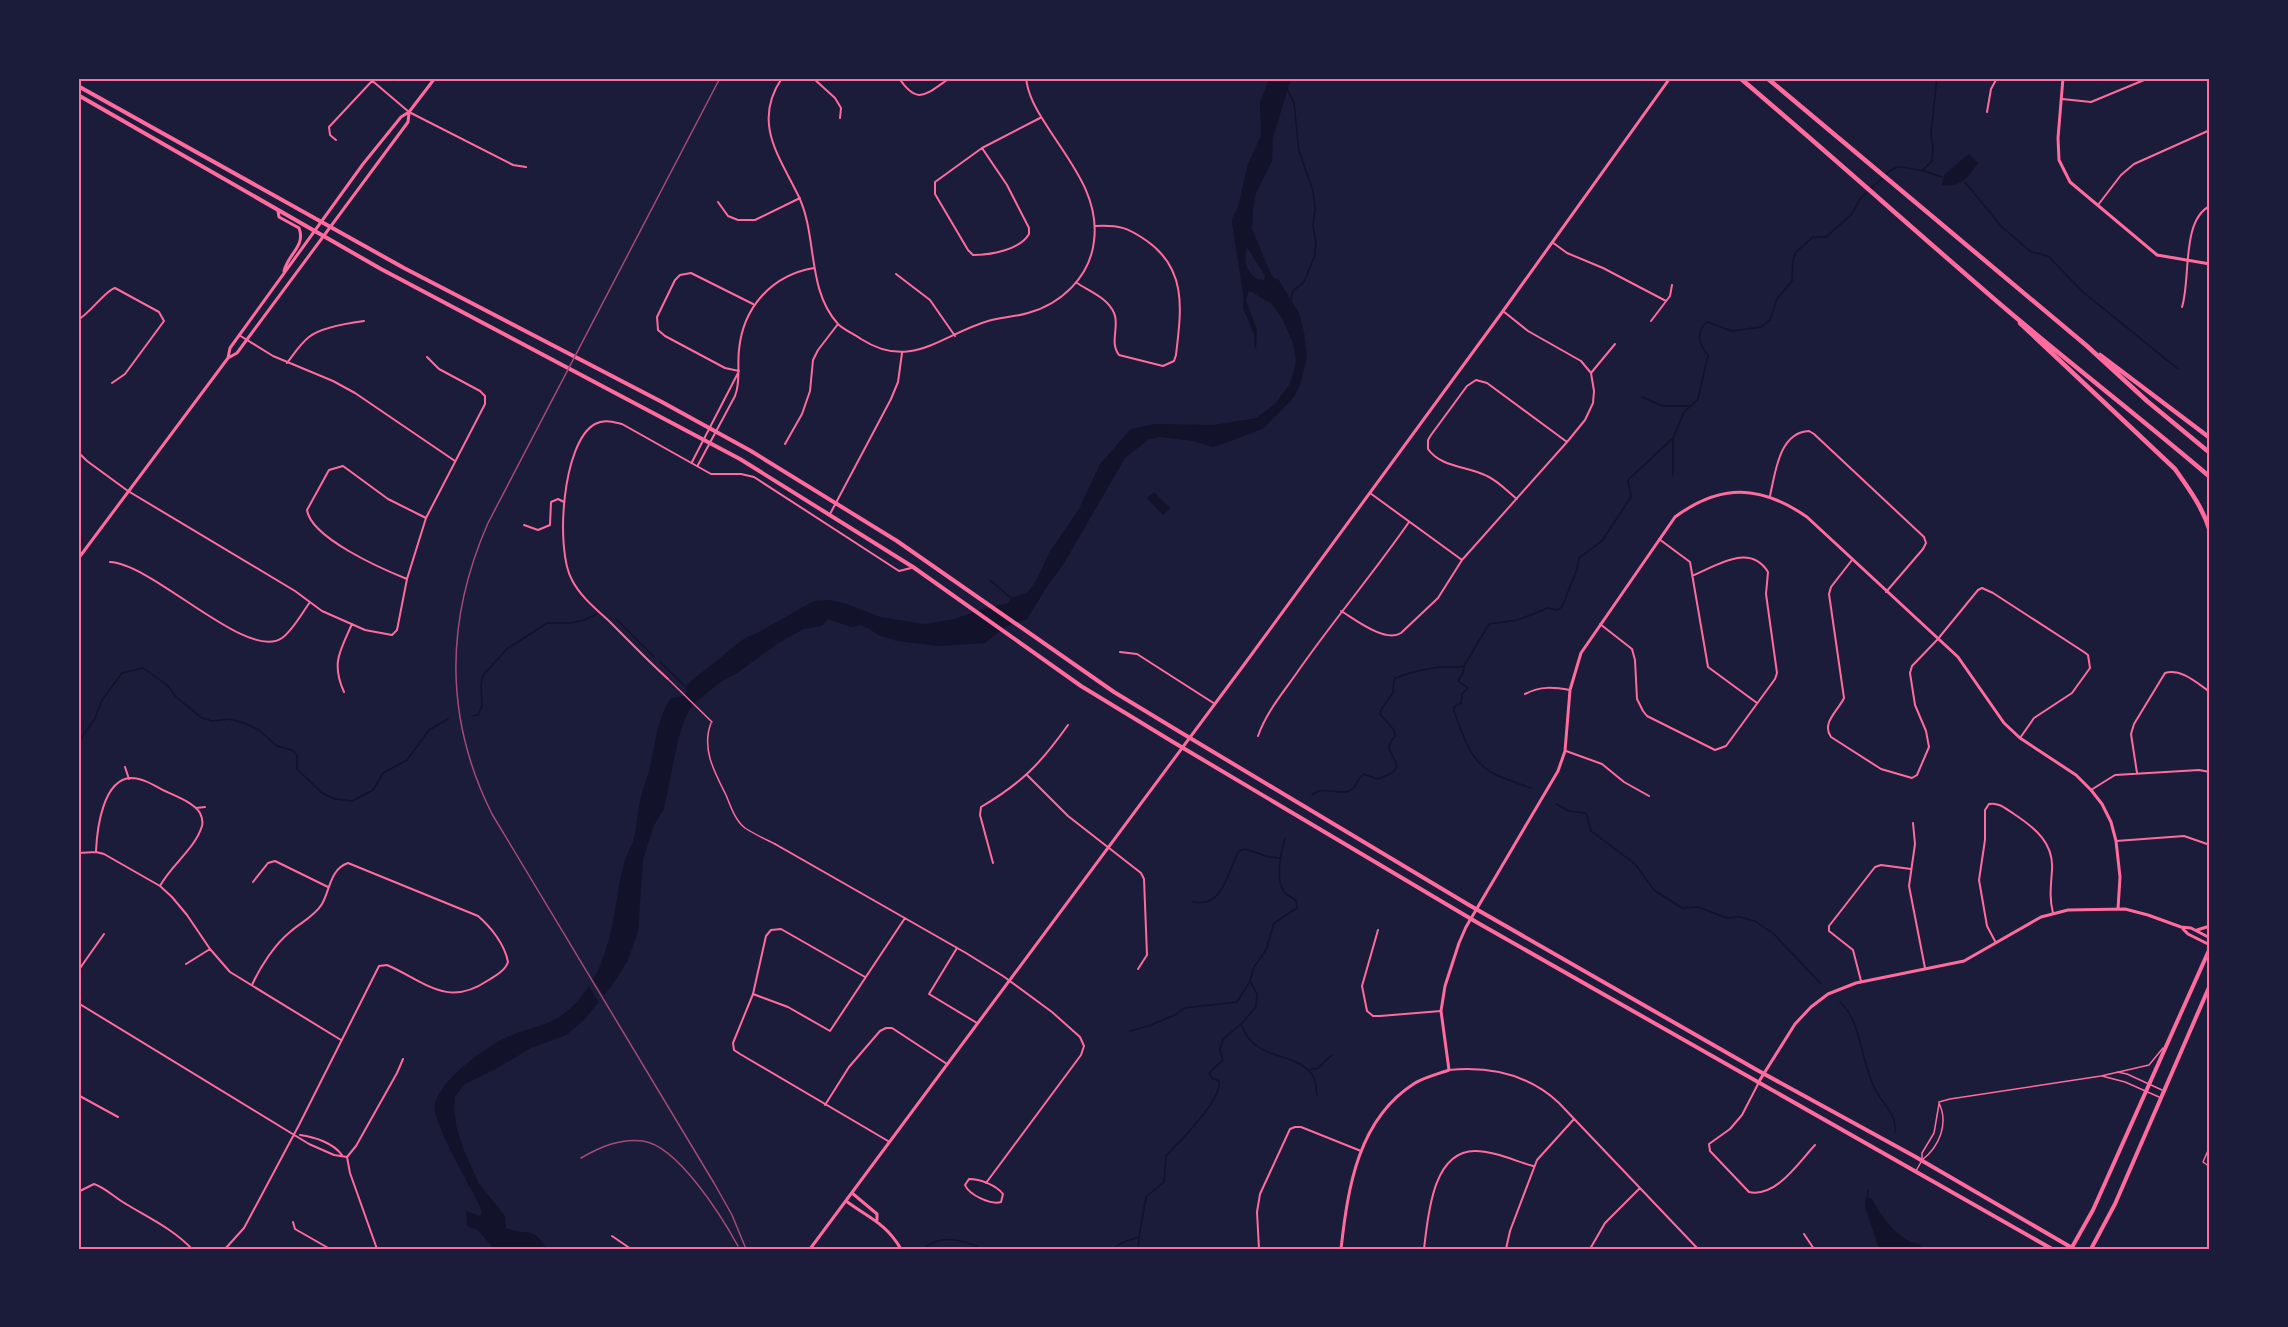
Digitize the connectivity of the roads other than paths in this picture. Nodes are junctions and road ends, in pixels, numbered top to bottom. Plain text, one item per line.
1 (435, 78) edge
2 (641, 78) edge
3 (655, 78) edge
4 (782, 78) edge
5 (813, 78) edge
6 (899, 78) edge
7 (950, 78) edge
8 (1026, 78) edge
9 (1670, 78) edge
10 (1740, 78) edge
11 (1767, 78) edge
12 (1997, 78) edge
13 (2063, 78) edge
14 (2149, 78) edge
15 (371, 79) edge
16 (78, 86) edge
17 (78, 95) edge
18 (2062, 99) junction
19 (410, 112) junction
20 (1987, 112) dead end
21 (840, 118) dead end
22 (1041, 118) junction
23 (2210, 130) edge
24 (336, 140) dead end
25 (982, 148) junction
26 (526, 167) dead end
27 (800, 198) junction
28 (718, 202) dead end
29 (2097, 205) junction
30 (2210, 206) edge
31 (278, 211) junction
32 (321, 222) junction
33 (1095, 226) junction
34 (331, 227) junction
35 (314, 231) junction
36 (324, 237) junction
37 (1552, 242) junction
38 (2188, 261) junction
39 (2210, 264) edge
40 (814, 268) junction
41 (284, 273) junction
42 (896, 274) dead end
43 (1076, 282) junction
44 (1672, 285) dead end
45 (1666, 301) junction
46 (754, 305) junction
47 (2001, 305) junction
48 (2182, 307) dead end
49 (1503, 311) junction
50 (78, 320) edge
51 (364, 321) dead end
52 (1651, 321) dead end
53 (838, 324) junction
54 (239, 335) junction
55 (955, 336) junction
56 (247, 340) junction
57 (1615, 344) dead end
58 (2087, 346) junction
59 (902, 353) junction
60 (427, 357) dead end
61 (228, 358) junction
62 (287, 363) junction
63 (739, 371) junction
64 (1591, 373) junction
65 (112, 383) dead end
66 (710, 428) junction
67 (717, 432) junction
68 (2210, 438) edge
69 (705, 439) junction
70 (711, 442) junction
71 (1567, 442) junction
72 (785, 444) dead end
73 (78, 452) edge
74 (2210, 453) edge
75 (455, 461) junction
76 (692, 462) junction
77 (698, 465) junction
78 (2210, 477) edge
79 (128, 491) junction
80 (1370, 492) junction
81 (1770, 496) junction
82 (1517, 499) junction
83 (564, 502) junction
84 (837, 503) junction
85 (830, 513) junction
86 (426, 518) junction
87 (1409, 522) junction
88 (524, 525) dead end
89 (2210, 531) edge
90 (1659, 539) junction
91 (78, 559) edge
92 (1462, 560) junction
93 (1852, 560) junction
94 (110, 562) dead end
95 (913, 567) junction
96 (1694, 575) junction
97 (406, 579) junction
98 (1886, 592) junction
99 (310, 602) junction
100 (1341, 611) junction
101 (352, 624) junction
102 (1600, 624) junction
103 (1937, 640) junction
104 (1120, 652) dead end
105 (668, 679) joint
106 (1570, 690) junction
107 (344, 692) dead end
108 (2210, 692) edge
109 (1525, 694) dead end
110 (1756, 703) junction
111 (1215, 704) junction
112 (1068, 724) dead end
113 (1258, 736) dead end
114 (1189, 738) junction
115 (2020, 738) junction
116 (1181, 747) junction
117 (1565, 750) junction
118 (125, 767) dead end
119 (2210, 772) edge
120 (2137, 773) junction
121 (1027, 775) junction
122 (129, 779) junction
123 (2091, 790) junction
124 (1649, 796) dead end
125 (205, 807) dead end
126 (196, 808) junction
127 (1913, 823) dead end
128 (2116, 841) junction
129 (776, 844) joint
130 (2210, 844) edge
131 (1108, 846) junction
132 (96, 852) junction
133 (78, 853) edge
134 (993, 863) dead end
135 (1911, 869) junction
136 (253, 882) dead end
137 (160, 886) junction
138 (328, 887) junction
139 (1477, 909) junction
140 (2118, 909) junction
141 (2053, 913) junction
142 (905, 918) junction
143 (1471, 919) junction
144 (2210, 926) edge
145 (2181, 927) junction
146 (1378, 930) dead end
147 (2195, 930) junction
148 (104, 934) dead end
149 (2210, 938) edge
150 (1995, 943) junction
151 (2210, 947) edge
152 (957, 948) junction
153 (210, 949) junction
154 (186, 964) dead end
155 (1138, 969) dead end
156 (1925, 970) junction
157 (78, 971) edge
158 (865, 977) junction
159 (1009, 981) junction
160 (1861, 982) junction
161 (252, 985) junction
162 (2210, 985) edge
163 (753, 994) junction
164 (78, 1003) edge
165 (1441, 1011) junction
166 (977, 1023) junction
167 (2171, 1038) junction
168 (341, 1040) junction
169 (403, 1059) dead end
170 (946, 1064) junction
171 (1449, 1070) junction
172 (2115, 1072) junction
173 (1764, 1074) junction
174 (2101, 1076) junction
175 (1758, 1083) junction
176 (2150, 1084) junction
177 (2163, 1090) junction
178 (2146, 1091) junction
179 (78, 1095) edge
180 (2160, 1098) junction
181 (1939, 1102) junction
182 (825, 1105) junction
183 (118, 1118) dead end
184 (1574, 1119) junction
185 (296, 1134) junction
186 (888, 1141) junction
187 (1815, 1145) dead end
188 (2210, 1146) edge
189 (1361, 1151) junction
190 (342, 1155) junction
191 (347, 1157) junction
192 (1922, 1160) junction
193 (1533, 1166) junction
194 (2210, 1167) edge
195 (1915, 1172) junction
196 (986, 1183) junction
197 (1640, 1188) junction
198 (78, 1192) edge
199 (852, 1193) junction
200 (846, 1201) junction
201 (878, 1220) junction
202 (293, 1222) dead end
203 (1804, 1234) dead end
204 (612, 1236) dead end
205 (192, 1249) edge
206 (225, 1249) edge
207 (330, 1249) edge
208 (376, 1249) edge
209 (631, 1249) edge
210 (810, 1249) edge
211 (901, 1249) edge
212 (1259, 1249) edge
213 (1341, 1249) edge
214 (1424, 1249) edge
215 (1506, 1249) edge
216 (1590, 1249) edge
217 (1698, 1249) edge
218 (1814, 1249) edge
219 (2052, 1249) edge
220 (2072, 1249) edge
221 (2091, 1249) edge

1 - 19 street
2 - 3 street
4 - 27 street
5 - 21 street
6 - 7 street
8 - 22 street
9 - 37 street
10 - 47 highway
11 - 58 highway
12 - 20 street
13 - 18 street
14 - 18 street
15 - 19 street
15 - 24 street
16 - 32 main road
17 - 31 main road
18 - 29 street
19 - 26 street
19 - 32 street
19 - 34 street
22 - 25 street
22 - 33 street
23 - 29 street
25 - 25 street
27 - 28 street
27 - 40 street
29 - 38 street
30 - 38 street
31 - 35 main road
31 - 41 street
32 - 34 main road
32 - 35 street
33 - 43 street
33 - 43 street
34 - 36 street
34 - 66 main road
35 - 36 main road
35 - 41 street
36 - 56 street
36 - 69 main road
37 - 45 street
37 - 49 street
38 - 39 street
38 - 48 street
40 - 46 street
40 - 53 street
41 - 54 street
42 - 55 street
43 - 55 street
44 - 45 street
45 - 52 street
46 - 63 street
46 - 63 street
47 - 78 highway
47 - 89 highway
49 - 64 street
49 - 80 street
50 - 65 street
51 - 62 street
53 - 59 street
53 - 72 street
54 - 56 street
54 - 61 street
55 - 59 street
56 - 61 street
56 - 62 street
57 - 64 street
58 - 68 highway
58 - 74 highway
59 - 84 street
60 - 75 street
61 - 79 street
62 - 75 street
63 - 66 street
63 - 67 street
64 - 71 street
66 - 67 main road
66 - 69 street
67 - 70 street
67 - 84 main road
69 - 70 main road
69 - 76 street
70 - 77 street
70 - 85 main road
71 - 82 street
71 - 82 street
73 - 79 street
75 - 86 street
76 - 77 street
76 - 83 street
77 - 95 street
79 - 91 street
79 - 99 street
80 - 87 street
80 - 111 street
81 - 90 street
81 - 93 street
81 - 98 street
82 - 92 street
83 - 88 street
83 - 105 street
84 - 85 street
84 - 114 main road
85 - 95 main road
86 - 97 street
86 - 97 street
87 - 92 street
87 - 100 street
90 - 96 street
90 - 102 street
92 - 100 street
93 - 98 street
93 - 103 street
94 - 99 street
95 - 116 main road
96 - 110 street
96 - 110 street
97 - 101 street
98 - 103 street
99 - 101 street
100 - 113 street
101 - 107 street
102 - 106 street
102 - 110 street
103 - 115 street
103 - 115 street
104 - 111 street
105 - 129 street
106 - 109 street
106 - 117 street
108 - 120 street
111 - 114 street
112 - 121 street
114 - 116 street
114 - 139 main road
115 - 123 street
116 - 131 street
116 - 143 main road
117 - 124 street
117 - 139 street
118 - 122 street
119 - 120 street
120 - 123 street
121 - 131 street
121 - 134 street
122 - 126 street
122 - 132 street
123 - 128 street
125 - 126 street
126 - 137 street
127 - 135 street
128 - 130 street
128 - 140 street
129 - 142 street
131 - 155 street
131 - 159 street
132 - 133 street
132 - 137 street
135 - 156 street
135 - 160 street
136 - 138 street
137 - 153 street
138 - 161 street
138 - 168 street
139 - 143 street
139 - 173 main road
140 - 141 street
140 - 145 street
141 - 150 street
141 - 150 street
142 - 152 street
142 - 158 street
143 - 165 street
143 - 175 main road
144 - 147 street
145 - 147 street
145 - 151 street
146 - 165 street
147 - 149 street
148 - 157 street
150 - 156 street
151 - 167 main road
152 - 159 street
152 - 166 street
153 - 154 street
153 - 161 street
156 - 160 street
158 - 163 street
158 - 163 street
159 - 166 street
159 - 196 street
160 - 173 street
161 - 168 street
162 - 177 main road
163 - 182 street
164 - 185 street
165 - 171 street
166 - 170 street
167 - 172 street
167 - 176 main road
168 - 185 street
169 - 191 street
170 - 182 street
170 - 186 street
171 - 184 street
171 - 189 street
172 - 174 street
172 - 176 street
173 - 175 street
173 - 192 main road
174 - 178 street
174 - 181 street
175 - 187 street
175 - 195 main road
176 - 177 street
176 - 178 main road
177 - 180 main road
178 - 180 street
178 - 220 main road
179 - 183 street
180 - 221 main road
181 - 192 street
181 - 192 street
182 - 186 street
184 - 193 street
184 - 197 street
185 - 190 street
185 - 190 street
185 - 206 street
186 - 199 street
188 - 194 street
189 - 212 street
189 - 213 street
190 - 191 street
191 - 208 street
192 - 195 street
192 - 220 main road
193 - 214 street
193 - 215 street
195 - 219 main road
196 - 196 street
197 - 216 street
197 - 217 street
198 - 205 street
199 - 200 street
199 - 201 street
200 - 201 street
200 - 210 street
201 - 211 street
202 - 207 street
203 - 218 street
204 - 209 street

